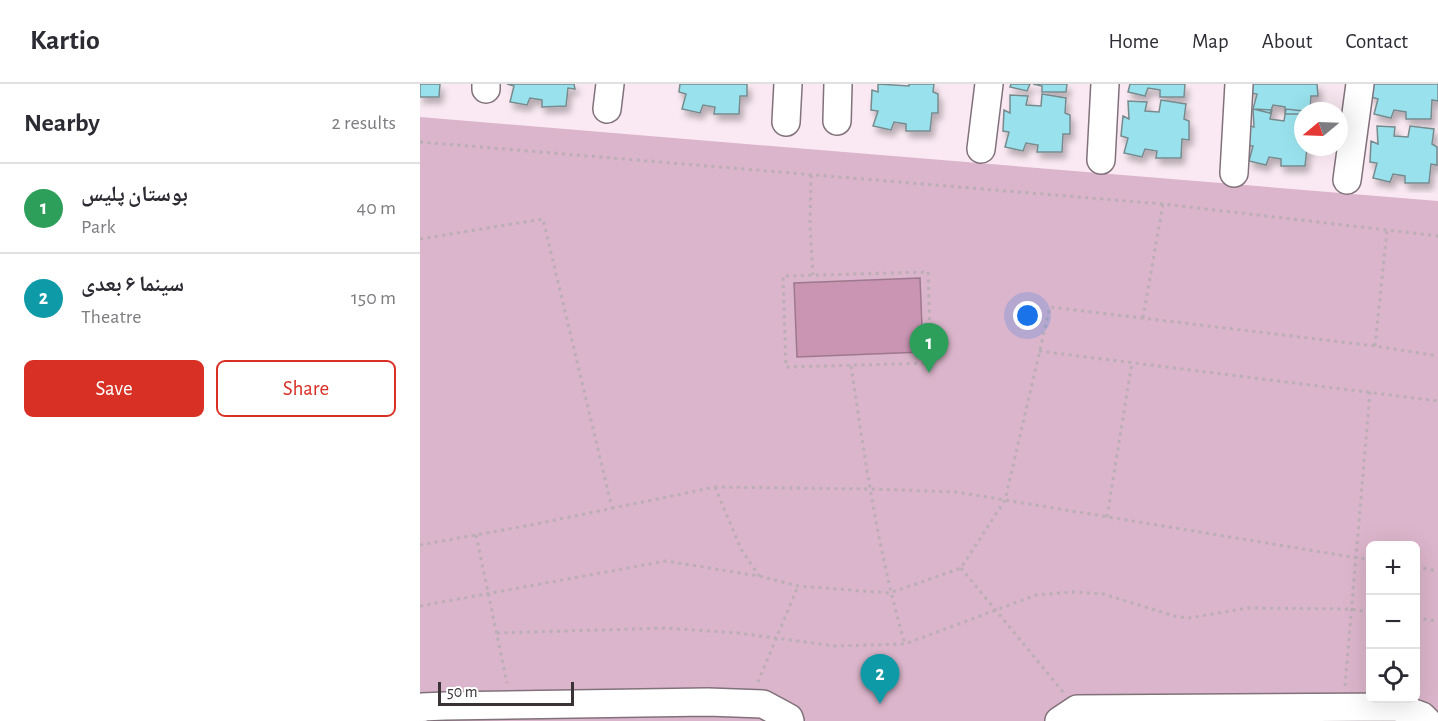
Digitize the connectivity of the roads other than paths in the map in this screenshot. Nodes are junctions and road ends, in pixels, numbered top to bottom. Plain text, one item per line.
1 (788, 84) edge
2 (838, 84) edge
3 (989, 84) edge
4 (1105, 84) edge
5 (1239, 84) edge
6 (1360, 84) edge
7 (837, 121) dead end
8 (786, 122) dead end
9 (981, 149) dead end
10 (1101, 160) dead end
11 (1234, 173) dead end
12 (1347, 180) dead end
13 (420, 709) edge
14 (1068, 715) edge
15 (790, 721) edge
16 (1427, 721) edge

1 - 8 lane
2 - 7 lane
3 - 9 lane
4 - 10 lane
5 - 11 lane
6 - 12 lane
13 - 15 lane
14 - 16 lane

